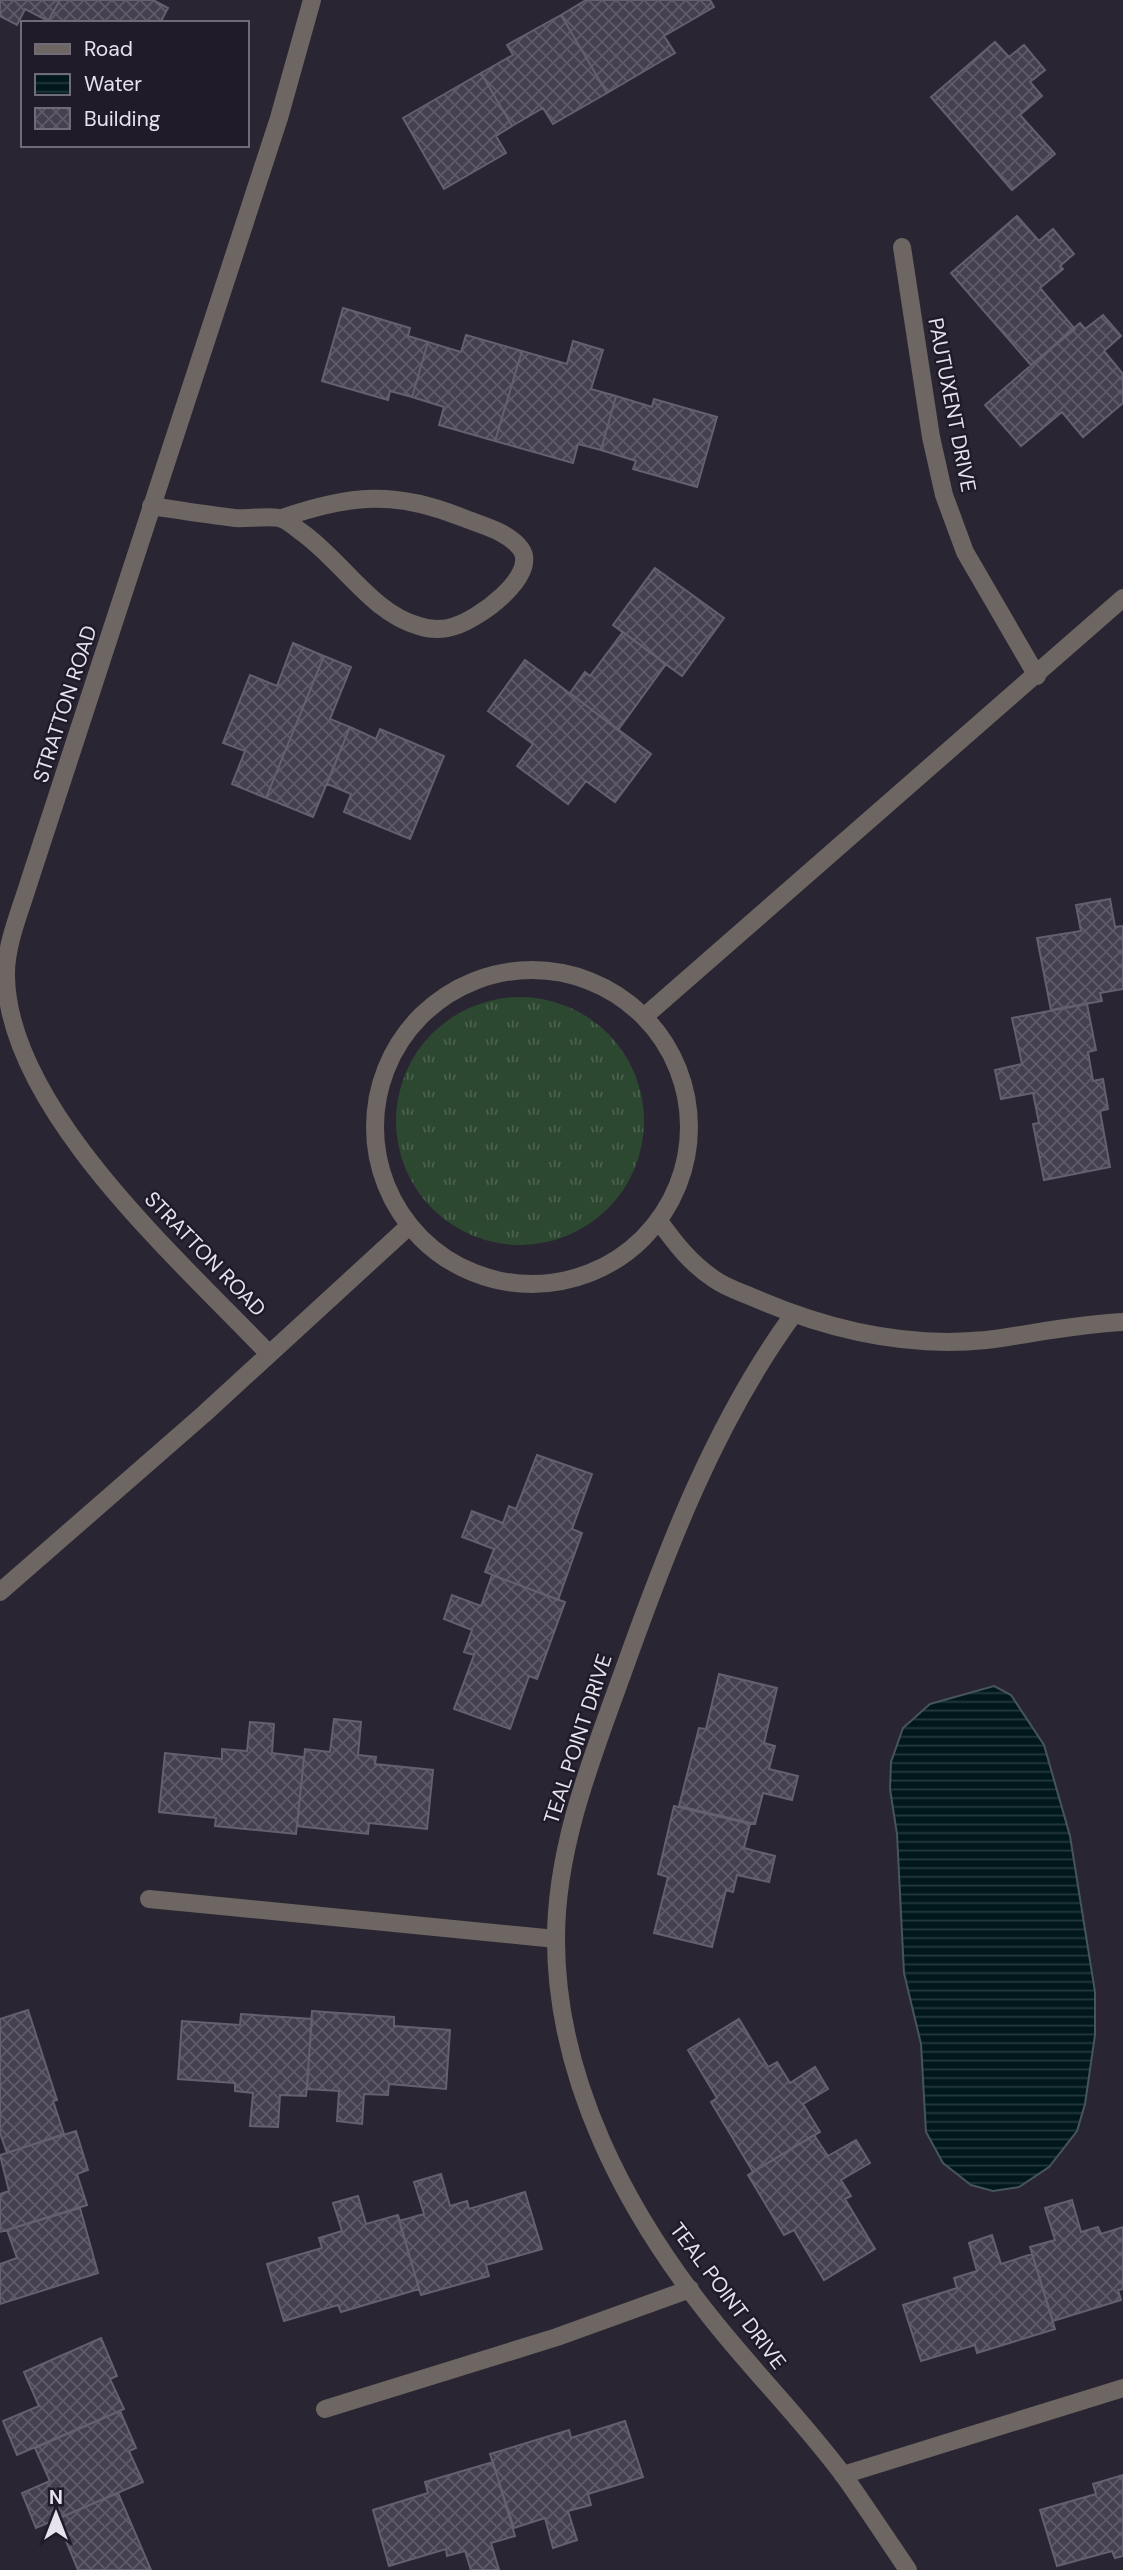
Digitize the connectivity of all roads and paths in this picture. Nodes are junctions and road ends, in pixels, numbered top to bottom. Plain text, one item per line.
1 (312, 0) edge
2 (902, 247) dead end
3 (151, 506) junction
4 (282, 518) junction
5 (1123, 598) edge
6 (1037, 676) junction
7 (645, 1016) junction
8 (659, 1222) junction
9 (408, 1227) junction
10 (793, 1315) junction
11 (1123, 1322) edge
12 (269, 1354) junction
13 (0, 1592) edge
14 (149, 1899) dead end
15 (556, 1938) junction
16 (690, 2289) junction
17 (1123, 2388) edge
18 (325, 2409) dead end
19 (843, 2475) junction
20 (908, 2570) edge

1 - 3 street, STRATTON ROAD
2 - 6 street, PAUTUXENT DRIVE
3 - 4 street
3 - 12 street, STRATTON ROAD
4 - 4 street
5 - 6 street
6 - 7 street
7 - 8 street
7 - 9 street
8 - 9 street
8 - 10 street
9 - 12 street
10 - 11 street
10 - 15 street, TEAL POINT DRIVE
12 - 13 street
14 - 15 street
15 - 16 street, TEAL POINT DRIVE
16 - 18 street
16 - 19 street, TEAL POINT DRIVE
17 - 19 street
19 - 20 street, TEAL POINT DRIVE

